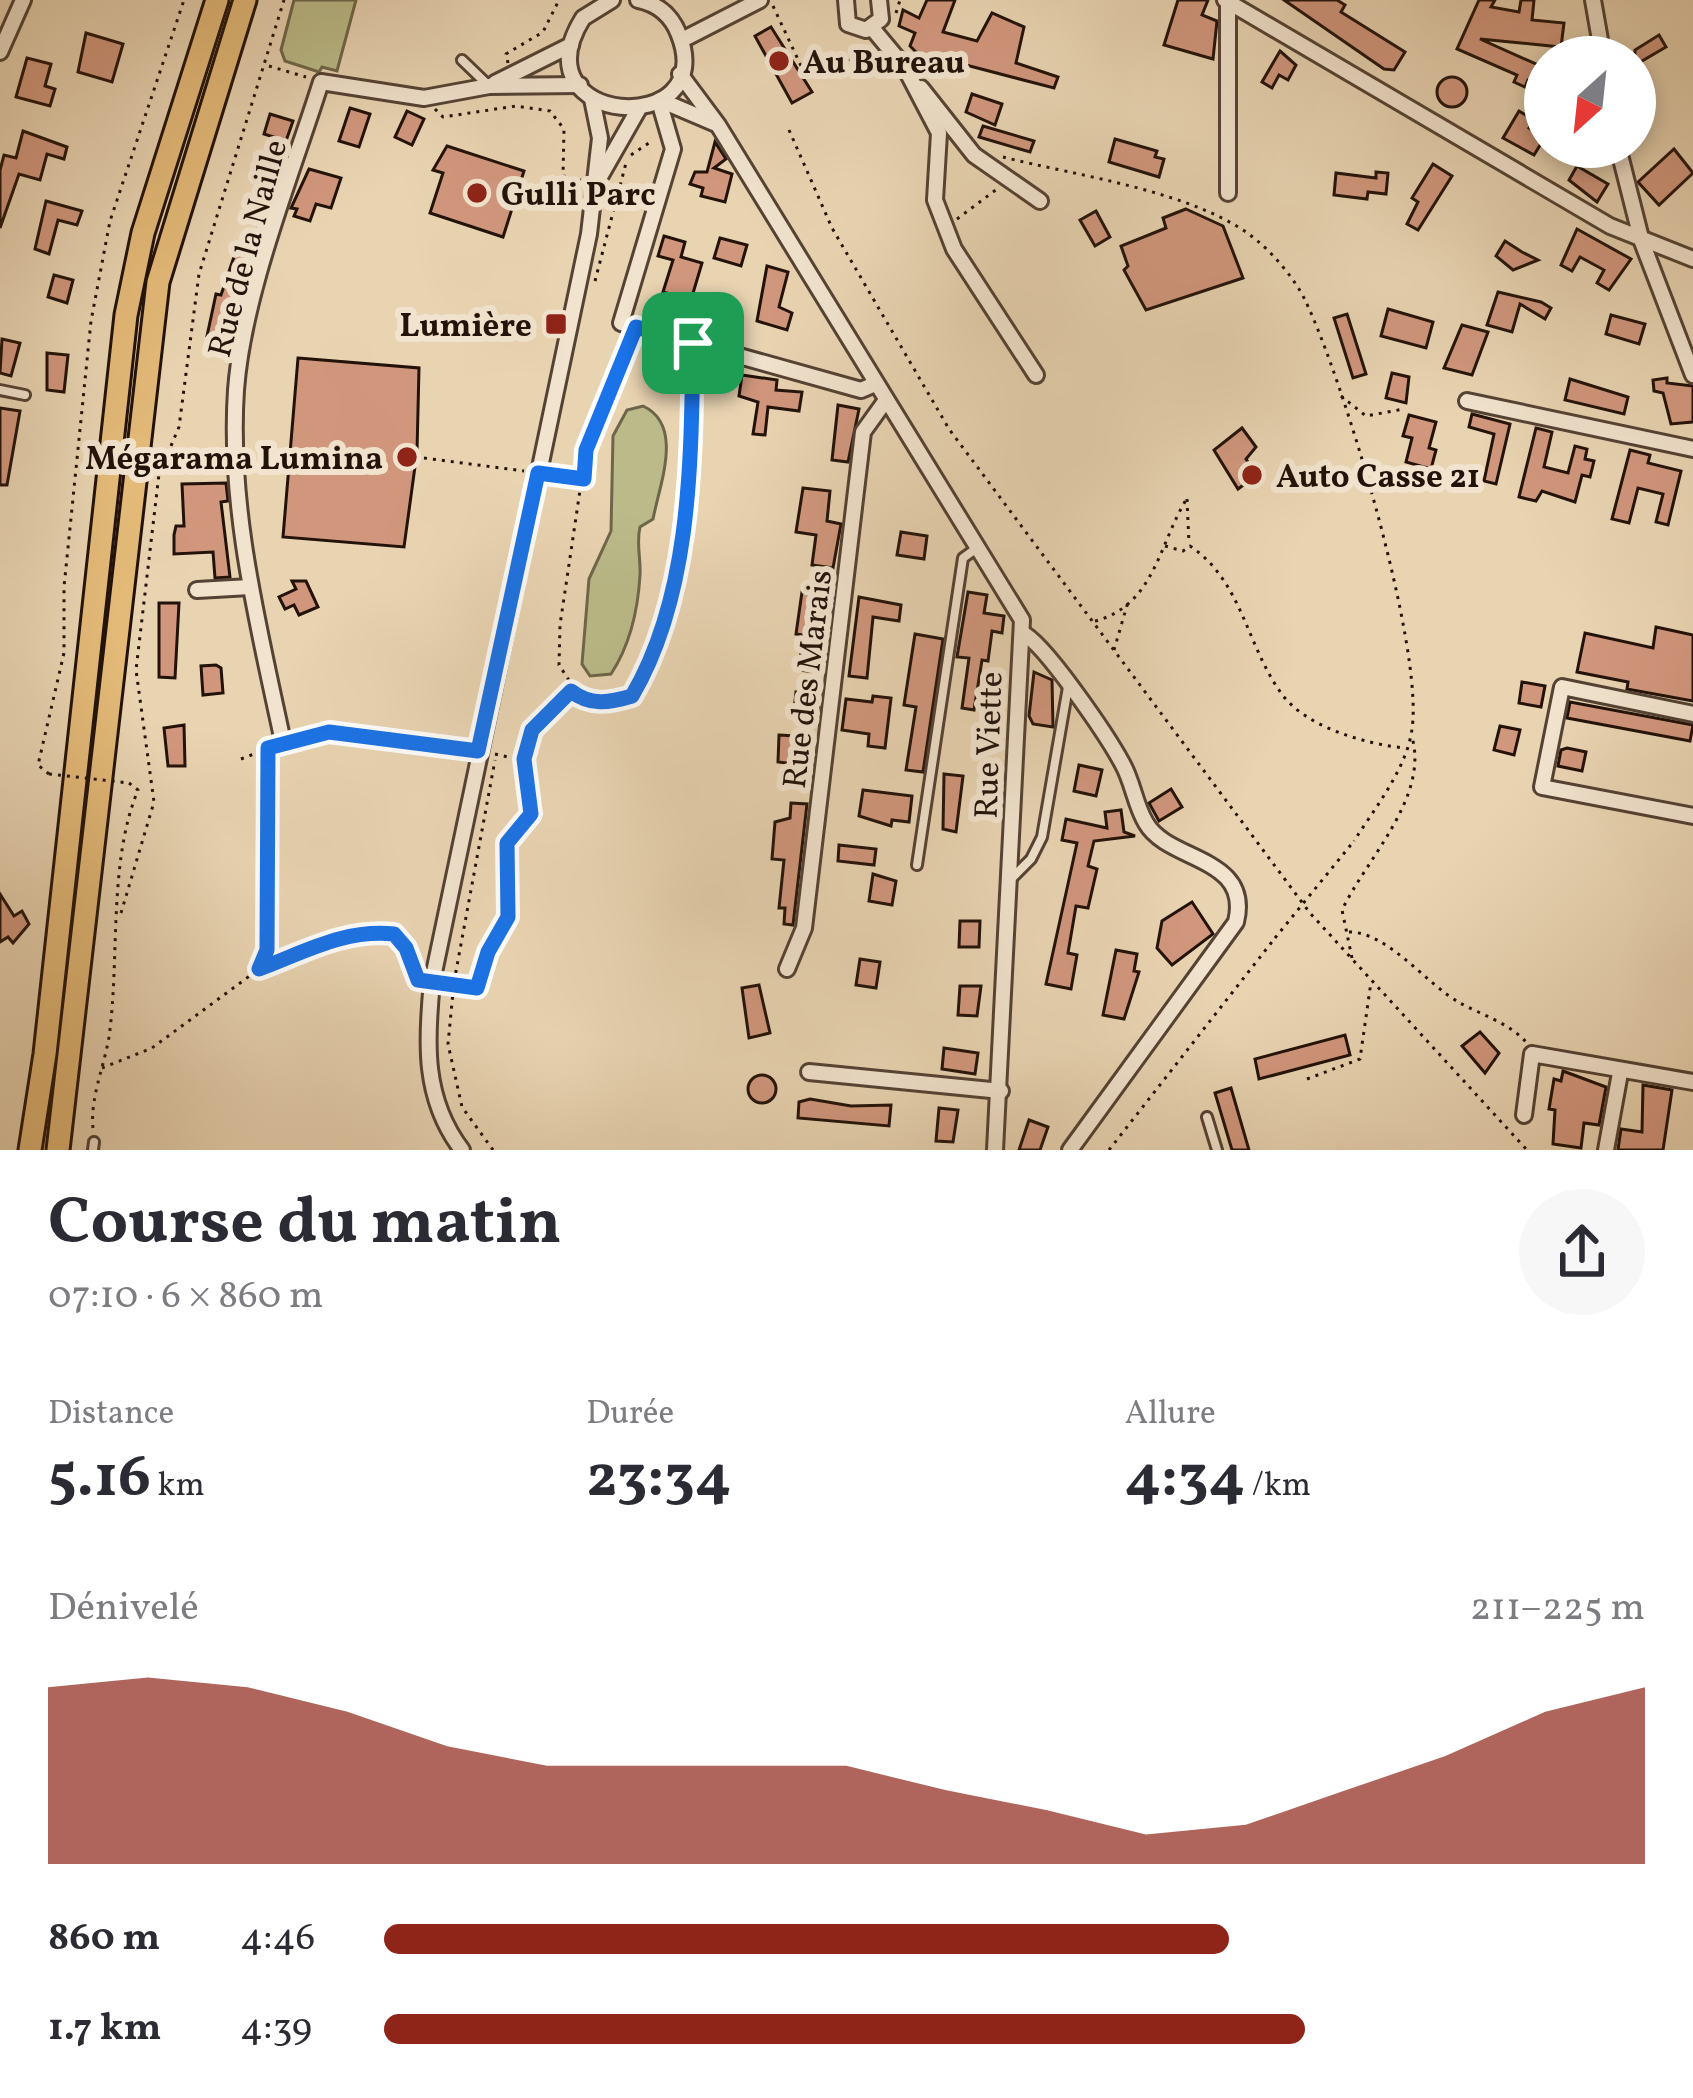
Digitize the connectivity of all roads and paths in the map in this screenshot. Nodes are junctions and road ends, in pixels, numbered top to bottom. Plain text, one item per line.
1 (22, 0) edge
2 (184, 0) edge
3 (217, 0) edge
4 (245, 0) edge
5 (284, 0) edge
6 (609, 0) edge
7 (764, 0) edge
8 (880, 0) edge
9 (1594, 0) edge
10 (645, 1) edge
11 (1227, 1) edge
12 (839, 2) edge
13 (878, 34) junction
14 (1600, 36) edge
15 (682, 40) junction
16 (571, 45) junction
17 (0, 52) edge
18 (462, 60) dead end
19 (267, 65) junction
20 (904, 66) junction
21 (680, 74) junction
22 (326, 77) junction
23 (489, 86) junction
24 (580, 86) junction
25 (424, 98) junction
26 (592, 99) junction
27 (660, 100) junction
28 (638, 110) junction
29 (718, 125) junction
30 (789, 130) dead end
31 (988, 153) dead end
32 (1022, 161) junction
33 (1623, 168) edge
34 (1007, 182) junction
35 (596, 185) junction
36 (1228, 193) dead end
37 (1040, 201) dead end
38 (945, 227) junction
39 (1642, 242) junction
40 (1693, 259) edge
41 (636, 327) junction
42 (693, 343) junction
43 (1036, 375) dead end
44 (1693, 375) edge
45 (875, 384) junction
46 (0, 390) edge
47 (1338, 393) junction
48 (25, 395) dead end
49 (886, 400) junction
50 (1467, 401) dead end
51 (1404, 409) dead end
52 (1693, 449) edge
53 (424, 458) dead end
54 (538, 473) junction
55 (584, 479) junction
56 (1165, 546) junction
57 (1190, 546) junction
58 (978, 548) junction
59 (250, 586) junction
60 (197, 590) dead end
61 (1129, 601) junction
62 (1094, 621) junction
63 (1022, 633) junction
64 (1114, 650) junction
65 (1068, 687) junction
66 (571, 691) junction
67 (1693, 714) edge
68 (1412, 735) junction
69 (275, 746) junction
70 (1406, 748) junction
71 (486, 752) junction
72 (241, 759) dead end
73 (524, 761) junction
74 (1693, 816) edge
75 (917, 865) dead end
76 (1010, 880) junction
77 (121, 913) junction
78 (1346, 932) junction
79 (1352, 961) junction
80 (259, 969) junction
81 (787, 969) dead end
82 (432, 982) junction
83 (1371, 982) junction
84 (454, 985) junction
85 (1532, 1054) junction
86 (102, 1068) junction
87 (808, 1072) dead end
88 (1620, 1073) junction
89 (1307, 1079) dead end
90 (1693, 1082) edge
91 (1001, 1091) junction
92 (1524, 1114) dead end
93 (1207, 1117) dead end
94 (94, 1146) edge
95 (30, 1150) edge
96 (58, 1150) edge
97 (462, 1150) edge
98 (494, 1150) edge
99 (994, 1150) edge
100 (1070, 1150) edge
101 (1109, 1150) edge
102 (1217, 1150) edge
103 (1527, 1150) edge
104 (1606, 1150) edge

1 - 17 street
2 - 77 path, bridge
3 - 95 main road
4 - 96 main road
5 - 19 path
6 - 16 street
7 - 13 path
7 - 15 street
8 - 13 street
9 - 14 street
10 - 15 street
11 - 36 street
11 - 39 street
12 - 13 street
13 - 20 street
15 - 21 street
16 - 23 street
16 - 24 street
18 - 23 lane
19 - 22 path
19 - 77 path
20 - 34 street
20 - 38 street
21 - 27 street
21 - 29 street, Rue Viette
22 - 25 street
22 - 59 street, Rue de la Naille
23 - 24 street
23 - 25 street
24 - 26 street
25 - 35 path
26 - 28 street
26 - 35 street
27 - 28 street
27 - 29 street
27 - 41 street
28 - 35 street
29 - 45 street, Rue Viette
30 - 62 path
31 - 32 path
32 - 34 path
32 - 47 path
33 - 39 street
34 - 37 street
34 - 38 path
35 - 54 street
38 - 43 street
39 - 40 street
39 - 44 street
41 - 42 street
41 - 55 path
42 - 45 street
42 - 66 path
45 - 49 street, Rue Viette
46 - 48 lane
47 - 51 path
47 - 68 path
49 - 58 street, Rue Viette
49 - 81 street, Rue des Marais
50 - 52 street
53 - 54 path
54 - 55 path
54 - 71 street
55 - 66 path
56 - 57 path
56 - 57 path
56 - 61 path
57 - 70 path
58 - 63 street, Rue Viette
58 - 75 lane
59 - 60 street
59 - 69 street, Rue de la Naille
61 - 62 path
61 - 64 path
62 - 64 path
63 - 65 street
63 - 76 street, Rue Viette
64 - 79 path
65 - 76 lane
65 - 100 street
66 - 73 path
67 - 74 street
68 - 70 path
68 - 78 path
69 - 71 path
69 - 72 path
69 - 80 path
70 - 101 path, bridge
71 - 73 path
71 - 82 street
71 - 84 path
73 - 84 path
76 - 91 street, Rue Viette
77 - 86 path
78 - 79 path
78 - 85 path
79 - 83 path
80 - 82 path
80 - 86 path
82 - 84 path
82 - 97 street
83 - 89 path
83 - 103 path
84 - 98 path
85 - 88 street
85 - 92 street
86 - 94 path
87 - 91 street
88 - 90 street
88 - 104 street
91 - 99 street, Rue Viette
93 - 102 lane

